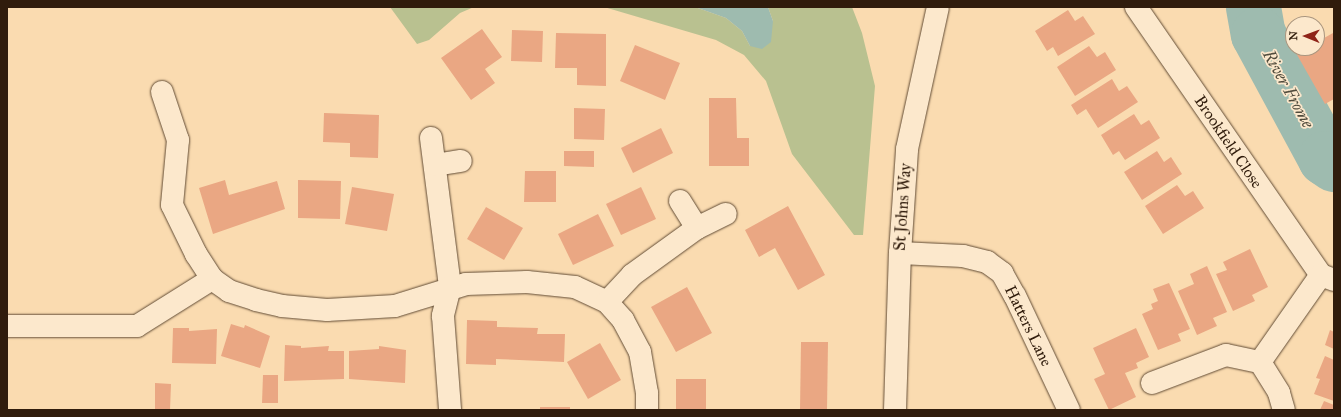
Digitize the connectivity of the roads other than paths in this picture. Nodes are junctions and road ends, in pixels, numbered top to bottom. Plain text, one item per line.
1 (938, 7) edge
2 (1136, 7) edge
3 (162, 92) dead end
4 (431, 138) dead end
5 (461, 162) dead end
6 (434, 165) junction
7 (680, 201) dead end
8 (726, 214) dead end
9 (697, 228) junction
10 (900, 253) junction
11 (1328, 278) edge
12 (212, 279) junction
13 (450, 287) junction
14 (607, 302) junction
15 (7, 326) edge
16 (1260, 362) junction
17 (1152, 383) dead end
18 (1282, 401) edge
19 (450, 410) edge
20 (647, 410) edge
21 (895, 410) edge
22 (1069, 410) edge

1 - 10 street, St Johns Way
2 - 11 street, Brookfield Close
3 - 12 street
4 - 6 street
5 - 6 street
6 - 13 street
7 - 9 street
8 - 9 street
9 - 14 street
10 - 21 street, St Johns Way
10 - 22 street, Hatters Lane
11 - 16 street, Brookfield Close
12 - 13 street
12 - 15 street
13 - 14 street
13 - 19 street
14 - 20 street
16 - 17 street
16 - 18 street

